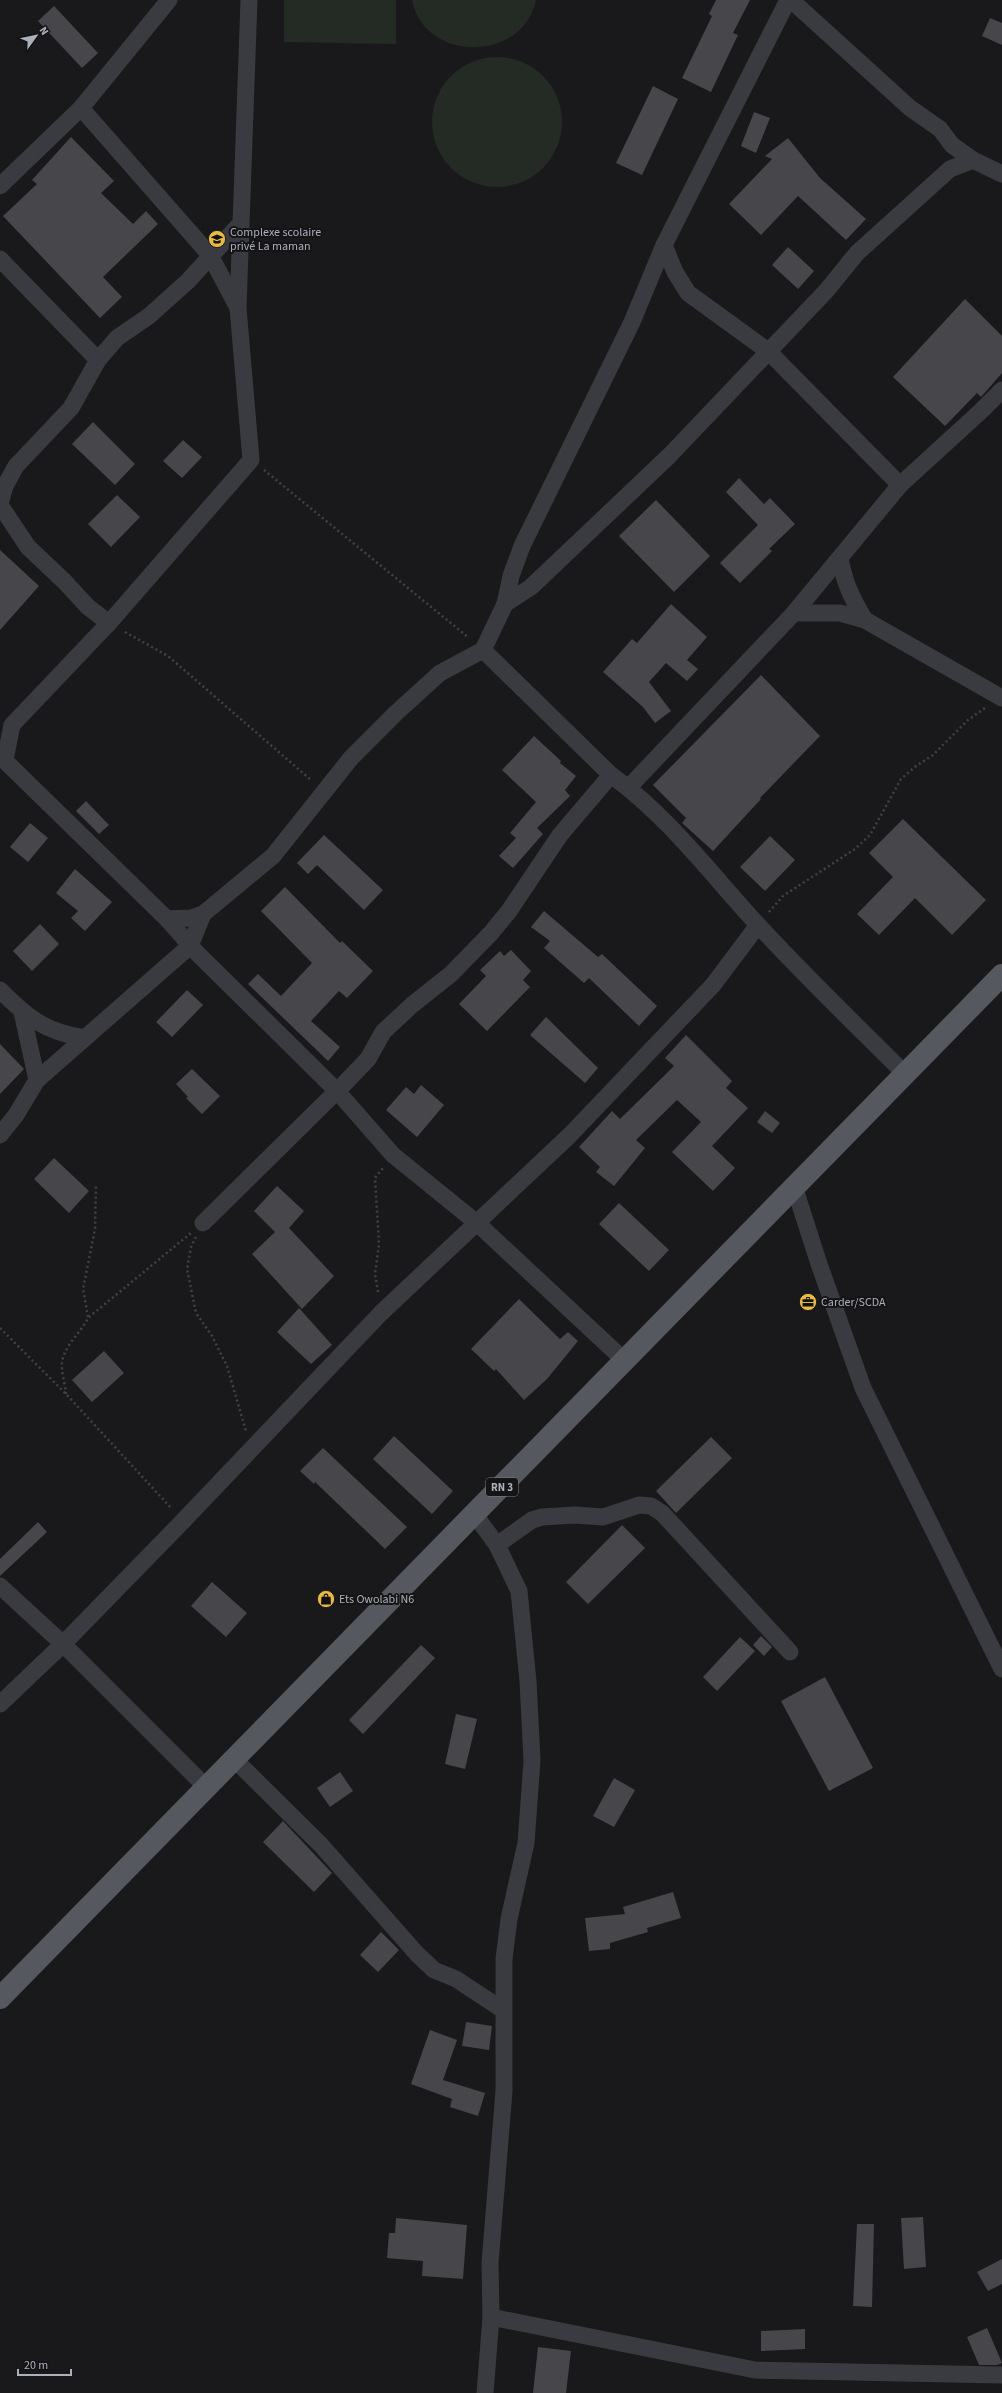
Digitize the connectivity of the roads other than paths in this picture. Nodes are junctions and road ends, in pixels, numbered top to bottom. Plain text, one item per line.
1 (169, 0) edge
2 (249, 0) edge
3 (788, 0) edge
4 (791, 0) edge
5 (81, 108) junction
6 (952, 145) junction
7 (973, 160) junction
8 (950, 168) junction
9 (1002, 174) edge
10 (0, 186) edge
11 (240, 224) junction
12 (664, 245) junction
13 (210, 255) junction
14 (0, 259) edge
15 (238, 308) junction
16 (768, 351) junction
17 (98, 360) junction
18 (1002, 390) edge
19 (900, 485) junction
20 (0, 505) edge
21 (840, 558) junction
22 (505, 604) junction
23 (88, 608) junction
24 (794, 613) junction
25 (865, 620) junction
26 (109, 622) junction
27 (90, 641) junction
28 (484, 650) junction
29 (1001, 697) edge
30 (6, 727) edge
31 (2, 758) edge
32 (611, 774) junction
33 (629, 787) junction
34 (203, 914) junction
35 (167, 919) junction
36 (758, 925) junction
37 (190, 946) junction
38 (1002, 975) edge
39 (0, 990) edge
40 (22, 1012) junction
41 (85, 1038) junction
42 (905, 1074) junction
43 (37, 1080) junction
44 (337, 1091) junction
45 (0, 1135) edge
46 (794, 1186) junction
47 (203, 1222) road end
48 (477, 1223) junction
49 (625, 1361) junction
50 (475, 1515) junction
51 (497, 1545) junction
52 (0, 1586) edge
53 (63, 1644) junction
54 (790, 1652) dead end
55 (1002, 1669) edge
56 (0, 1704) edge
57 (234, 1759) junction
58 (206, 1787) junction
59 (0, 1998) edge
60 (503, 2010) junction
61 (491, 2317) junction
62 (1002, 2375) edge
63 (485, 2393) edge

1 - 5 street
2 - 11 street
3 - 12 street
4 - 6 street
5 - 10 street
5 - 13 street
6 - 7 street
6 - 8 street
7 - 8 street
7 - 9 street
8 - 16 street
11 - 13 street
11 - 15 street
12 - 16 street
12 - 22 street
13 - 15 street
13 - 17 street
14 - 17 street
15 - 26 street
16 - 19 street
16 - 22 street
17 - 20 street
18 - 19 street
19 - 21 street
20 - 23 street
21 - 24 street
21 - 25 street
22 - 28 street
23 - 26 street
23 - 27 street
24 - 25 street
24 - 33 street
25 - 29 street
26 - 27 street
27 - 30 street
28 - 32 street
28 - 34 street
30 - 31 street
31 - 35 street
32 - 33 street
32 - 44 street
33 - 36 street
34 - 35 street
34 - 37 street
35 - 37 street
36 - 42 street
36 - 48 street
37 - 41 street
37 - 44 street
38 - 42 main road, RN 3
39 - 40 street
40 - 41 street
40 - 43 street
41 - 43 street
42 - 46 main road, RN 3
43 - 45 street
44 - 47 street
44 - 48 street
46 - 49 main road, RN 3
46 - 55 street
48 - 49 street
48 - 53 street
49 - 50 main road, RN 3
50 - 51 street
50 - 57 main road, RN 3
51 - 54 street
51 - 60 street
52 - 53 street
53 - 56 street
53 - 58 street
57 - 58 main road, RN 3
57 - 60 street
58 - 59 main road, RN 3
60 - 61 street
61 - 62 street
61 - 63 street

